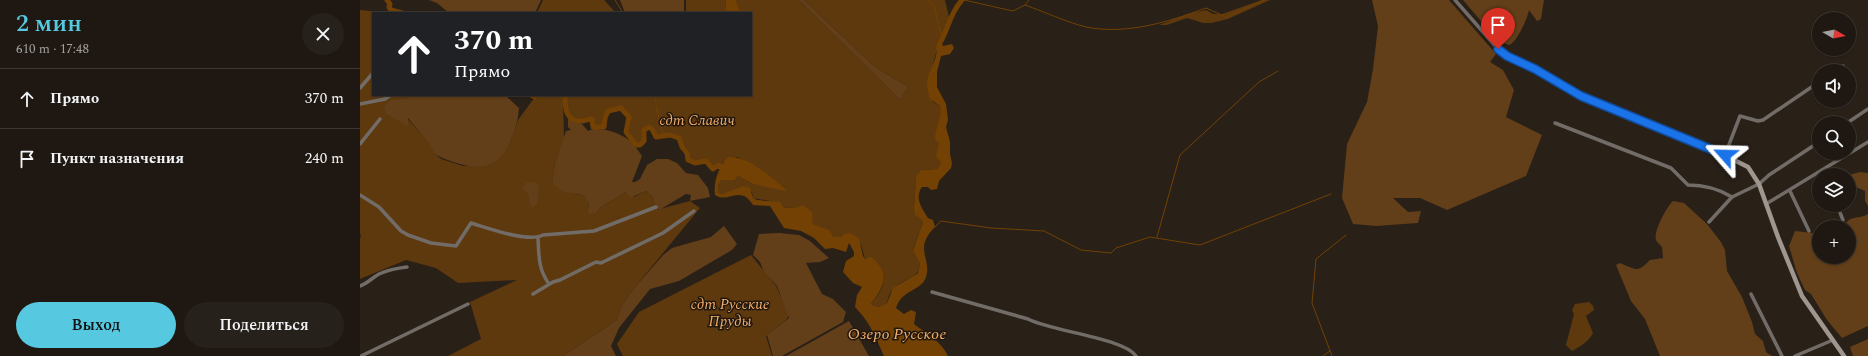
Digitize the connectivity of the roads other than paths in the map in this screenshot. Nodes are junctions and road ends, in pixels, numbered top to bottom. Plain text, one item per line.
1 (1455, 0) edge
2 (372, 74) edge
3 (1812, 87) edge
4 (360, 88) edge
5 (390, 96) edge
6 (1584, 97) joint
7 (360, 104) edge
8 (1868, 109) edge
9 (1856, 117) edge
10 (380, 119) dead end
11 (1555, 123) dead end
12 (1868, 142) edge
13 (360, 144) edge
14 (1812, 147) edge
15 (1725, 155) junction
16 (1829, 168) edge
17 (1812, 179) edge
18 (1759, 184) junction
19 (1790, 191) junction
20 (360, 195) edge
21 (1732, 196) junction
22 (1766, 204) junction
23 (656, 207) dead end
24 (694, 211) dead end
25 (1840, 212) edge
26 (1844, 220) dead end
27 (1709, 222) dead end
28 (1809, 231) dead end
29 (538, 238) junction
30 (407, 267) dead end
31 (548, 284) junction
32 (360, 286) edge
33 (932, 292) dead end
34 (533, 294) dead end
35 (1752, 294) dead end
36 (468, 304) dead end
37 (1832, 340) junction
38 (361, 356) edge
39 (1136, 356) edge
40 (1782, 356) edge
41 (1795, 356) edge
42 (1844, 356) edge

1 - 6 street
2 - 4 street
3 - 15 street
5 - 7 street
6 - 15 street
8 - 9 street
10 - 13 street
11 - 21 street
12 - 16 street
14 - 18 street
15 - 18 street
17 - 19 street
18 - 21 street
18 - 22 street
19 - 22 street
19 - 28 street
20 - 29 street
21 - 27 street
22 - 37 street
23 - 29 street
24 - 31 street
25 - 26 street
29 - 31 street
30 - 32 street
31 - 34 street
33 - 39 street
35 - 40 street
36 - 38 street
37 - 41 street
37 - 42 street

